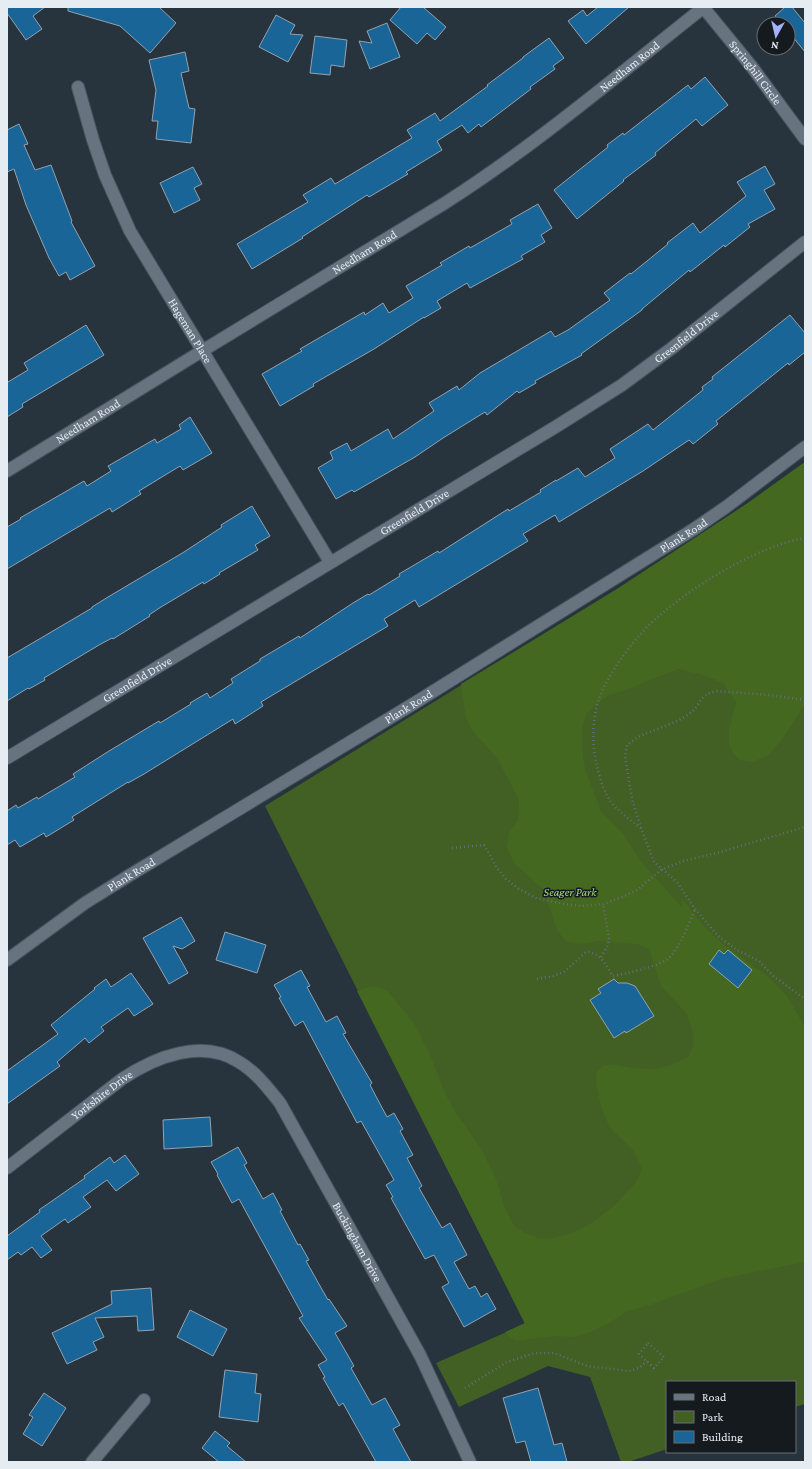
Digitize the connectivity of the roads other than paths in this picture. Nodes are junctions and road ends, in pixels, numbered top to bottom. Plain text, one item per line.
1 (704, 7) edge
2 (78, 87) dead end
3 (805, 139) edge
4 (805, 242) edge
5 (202, 351) junction
6 (805, 447) edge
7 (7, 471) edge
8 (330, 562) junction
9 (7, 758) edge
10 (7, 960) edge
11 (211, 1052) joint
12 (7, 1168) edge
13 (144, 1400) dead end
14 (92, 1462) edge
15 (470, 1462) edge

1 - 3 street, Springhill Circle
1 - 5 street, Needham Road
2 - 5 street, Hageman Place
4 - 8 street, Greenfield Drive
5 - 7 street, Needham Road
5 - 8 street, Hageman Place
6 - 10 street, Plank Road
8 - 9 street, Greenfield Drive
11 - 12 street, Yorkshire Drive
11 - 15 street, Buckingham Drive
13 - 14 street

